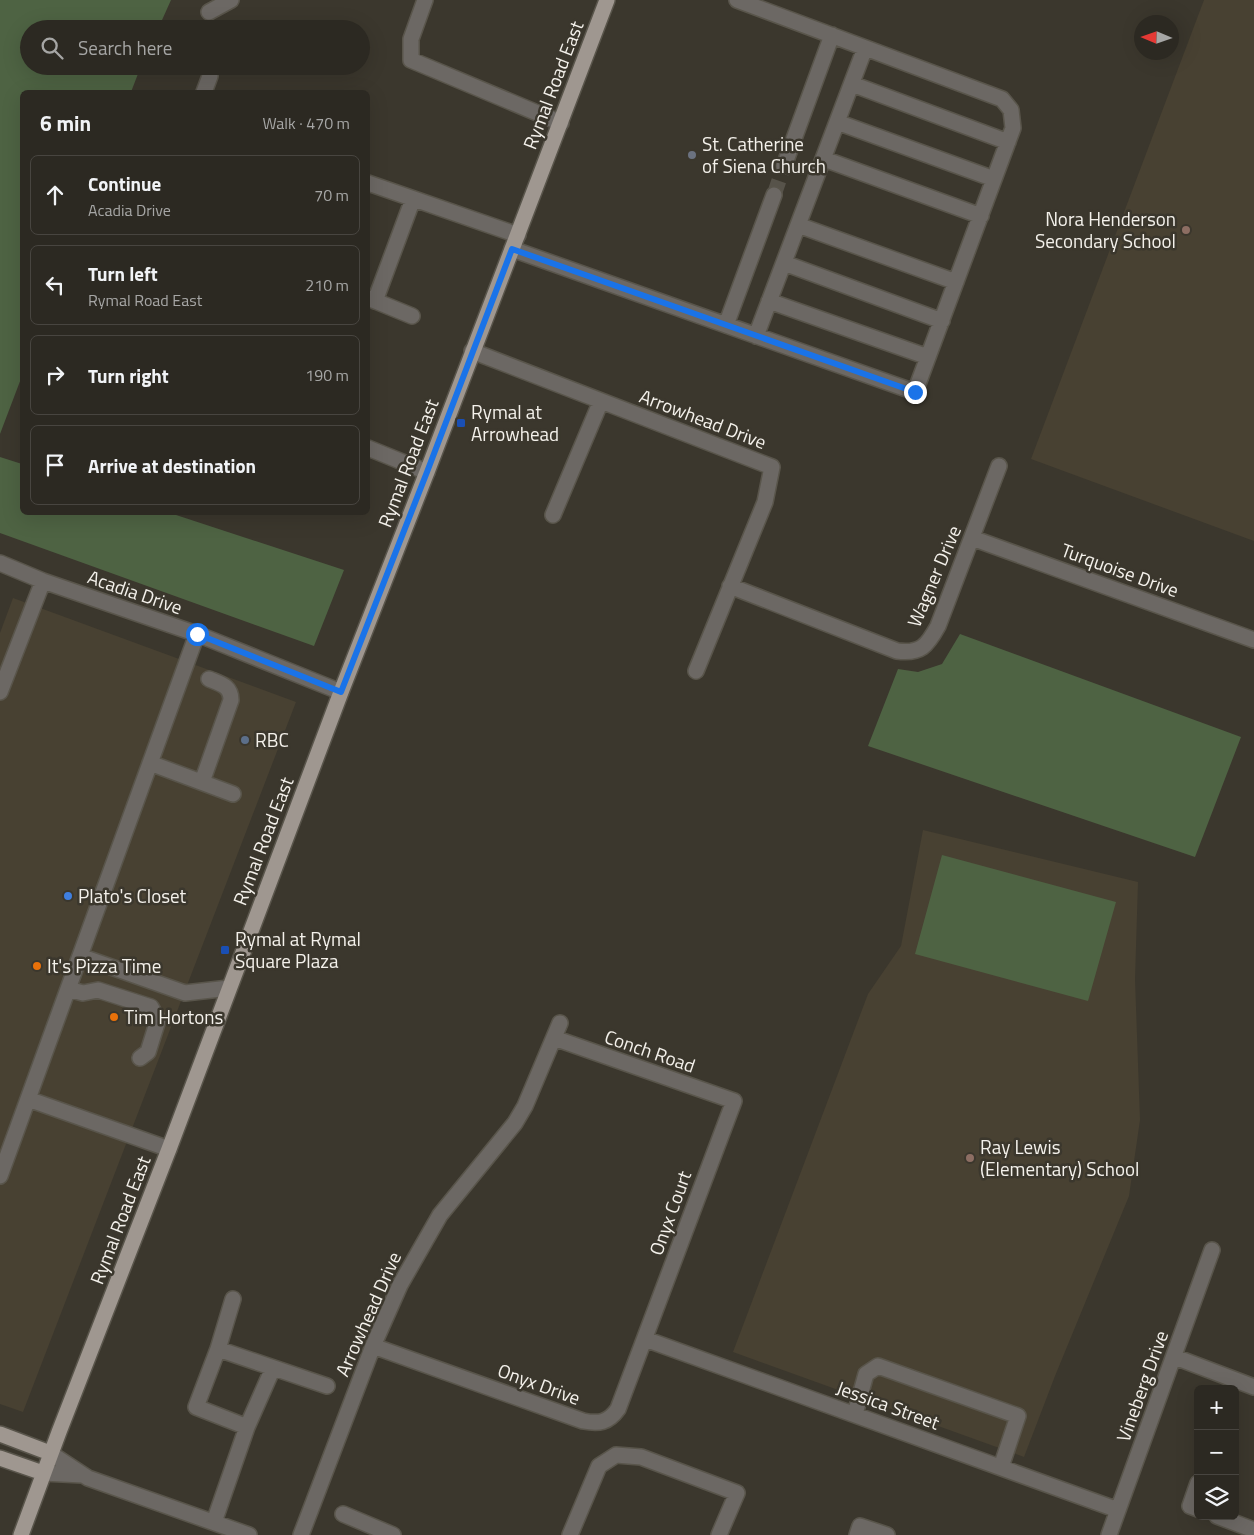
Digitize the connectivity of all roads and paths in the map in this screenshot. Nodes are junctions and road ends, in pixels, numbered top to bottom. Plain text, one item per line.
1 (231, 0) edge
2 (425, 0) edge
3 (607, 0) edge
4 (737, 0) edge
5 (209, 12) dead end
6 (832, 35) junction
7 (865, 48) junction
8 (210, 76) dead end
9 (852, 84) junction
10 (205, 90) edge
11 (561, 122) junction
12 (837, 122) junction
13 (1008, 142) junction
14 (824, 159) junction
15 (784, 166) tunnel mouth
16 (994, 179) junction
17 (370, 184) edge
18 (774, 195) tunnel mouth
19 (414, 199) junction
20 (981, 216) junction
21 (798, 226) junction
22 (515, 242) junction
23 (784, 263) junction
24 (956, 282) junction
25 (371, 299) edge
26 (770, 301) junction
27 (412, 316) dead end
28 (942, 321) junction
29 (726, 325) junction
30 (756, 336) junction
31 (472, 351) junction
32 (928, 357) junction
33 (601, 402) junction
34 (370, 449) edge
35 (1000, 466) dead end
36 (427, 472) junction
37 (553, 515) dead end
38 (972, 538) junction
39 (0, 563) edge
40 (43, 580) junction
41 (730, 586) junction
42 (197, 634) junction
43 (1254, 640) edge
44 (696, 671) dead end
45 (209, 679) dead end
46 (0, 692) edge
47 (341, 692) junction
48 (150, 763) junction
49 (202, 782) junction
50 (233, 794) dead end
51 (80, 956) junction
52 (229, 988) junction
53 (68, 989) junction
54 (560, 1023) dead end
55 (554, 1038) junction
56 (140, 1058) dead end
57 (28, 1099) junction
58 (734, 1101) joint
59 (169, 1149) junction
60 (0, 1176) edge
61 (1212, 1250) dead end
62 (233, 1299) dead end
63 (645, 1339) junction
64 (373, 1346) junction
65 (218, 1349) junction
66 (1175, 1357) junction
67 (273, 1368) junction
68 (1231, 1384) edge
69 (327, 1386) dead end
70 (1254, 1387) edge
71 (855, 1414) junction
72 (247, 1427) junction
73 (0, 1434) edge
74 (50, 1453) junction
75 (0, 1458) edge
76 (1001, 1467) junction
77 (43, 1473) junction
78 (82, 1475) junction
79 (1194, 1494) edge
80 (1194, 1508) edge
81 (1118, 1510) junction
82 (343, 1514) dead end
83 (1228, 1520) edge
84 (222, 1528) edge
85 (1254, 1530) edge
86 (21, 1535) edge
87 (249, 1535) edge
88 (301, 1535) edge
89 (393, 1535) edge
90 (570, 1535) edge
91 (720, 1535) edge
92 (857, 1535) edge
93 (887, 1535) edge
94 (1109, 1535) edge

1 - 5 street
2 - 11 street
3 - 11 main road, Rymal Road East
4 - 6 street
6 - 7 street
6 - 15 street
7 - 9 street
7 - 13 street
8 - 10 street
9 - 12 street
9 - 13 street
11 - 22 main road, Rymal Road East
12 - 14 street
12 - 16 street
13 - 16 street
14 - 20 street
14 - 21 street
16 - 20 street
17 - 19 street
18 - 29 street
19 - 22 street
19 - 25 street
20 - 24 street
21 - 23 street
21 - 24 street
22 - 29 street
22 - 31 main road, Rymal Road East
23 - 26 street
23 - 28 street
24 - 28 street
25 - 27 street
26 - 30 street
26 - 32 street
28 - 32 street
29 - 30 street
30 - 32 street
31 - 33 street, Arrowhead Drive
31 - 36 main road, Rymal Road East
33 - 37 street
33 - 41 street, Arrowhead Drive
34 - 36 street
35 - 38 street, Wagner Drive
36 - 47 main road, Rymal Road East
38 - 41 street, Wagner Drive
38 - 43 street, Turquoise Drive
39 - 40 street, Acadia Drive
40 - 42 street, Acadia Drive
40 - 46 street
41 - 44 street, Arrowhead Drive
42 - 47 street, Acadia Drive
42 - 48 street
45 - 49 street
47 - 52 main road, Rymal Road East
48 - 49 street
48 - 51 street
49 - 50 street
51 - 52 street
51 - 53 street
52 - 59 main road, Rymal Road East
53 - 56 street
53 - 57 street
54 - 55 street, Arrowhead Drive
55 - 58 street, Conch Road
55 - 64 street, Arrowhead Drive
57 - 59 street
57 - 60 street
58 - 63 street, Onyx Court
59 - 74 main road, Rymal Road East
61 - 66 street, Vineberg Drive
62 - 65 street
63 - 64 street, Onyx Drive
63 - 71 street, Jessica Street
64 - 88 street, Arrowhead Drive
65 - 67 street
65 - 72 street
66 - 68 street
66 - 81 street, Vineberg Drive
67 - 69 street
67 - 72 street
68 - 70 street
71 - 76 street, Jessica Street
71 - 76 street
72 - 84 street
73 - 74 main road
74 - 77 main road, Rymal Road East
74 - 78 street
75 - 77 main road
76 - 81 street, Jessica Street
77 - 78 street
77 - 86 main road, Rymal Road East
78 - 84 street
79 - 80 street
81 - 94 street, Vineberg Drive
82 - 89 street
83 - 85 street
84 - 87 street
90 - 91 street
92 - 93 street

